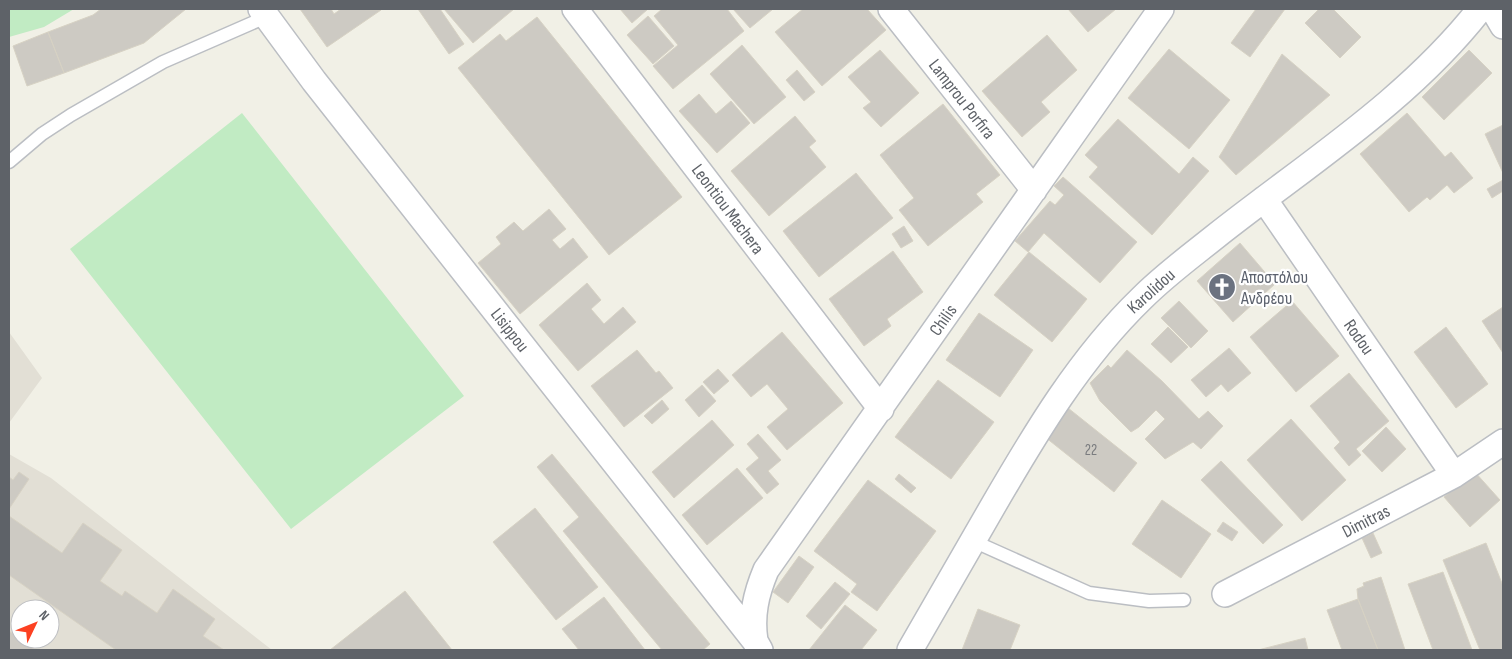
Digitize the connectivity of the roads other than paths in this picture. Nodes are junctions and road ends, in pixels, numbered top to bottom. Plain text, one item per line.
1 (575, 9) edge
2 (891, 9) edge
3 (1161, 9) edge
4 (1480, 9) edge
5 (1493, 9) edge
6 (264, 13) edge
7 (1503, 26) edge
8 (9, 162) edge
9 (1034, 190) junction
10 (1264, 199) junction
11 (881, 409) junction
12 (1503, 442) edge
13 (1454, 475) junction
14 (973, 541) junction
15 (1224, 594) dead end
16 (1184, 600) dead end
17 (758, 646) edge
18 (910, 650) edge

1 - 11 street, Leontiou Machera
2 - 9 street, Lamprou Porfira
3 - 9 street, Chilis
4 - 10 street, Karolidou
5 - 7 street
6 - 8 lane
6 - 17 street, Lisippou
9 - 11 street, Chilis
10 - 13 street, Rodou
10 - 14 street, Karolidou
11 - 17 street, Chilis
12 - 13 street, Dimitras
13 - 15 street, Dimitras
14 - 16 lane
14 - 18 street, Karolidou

